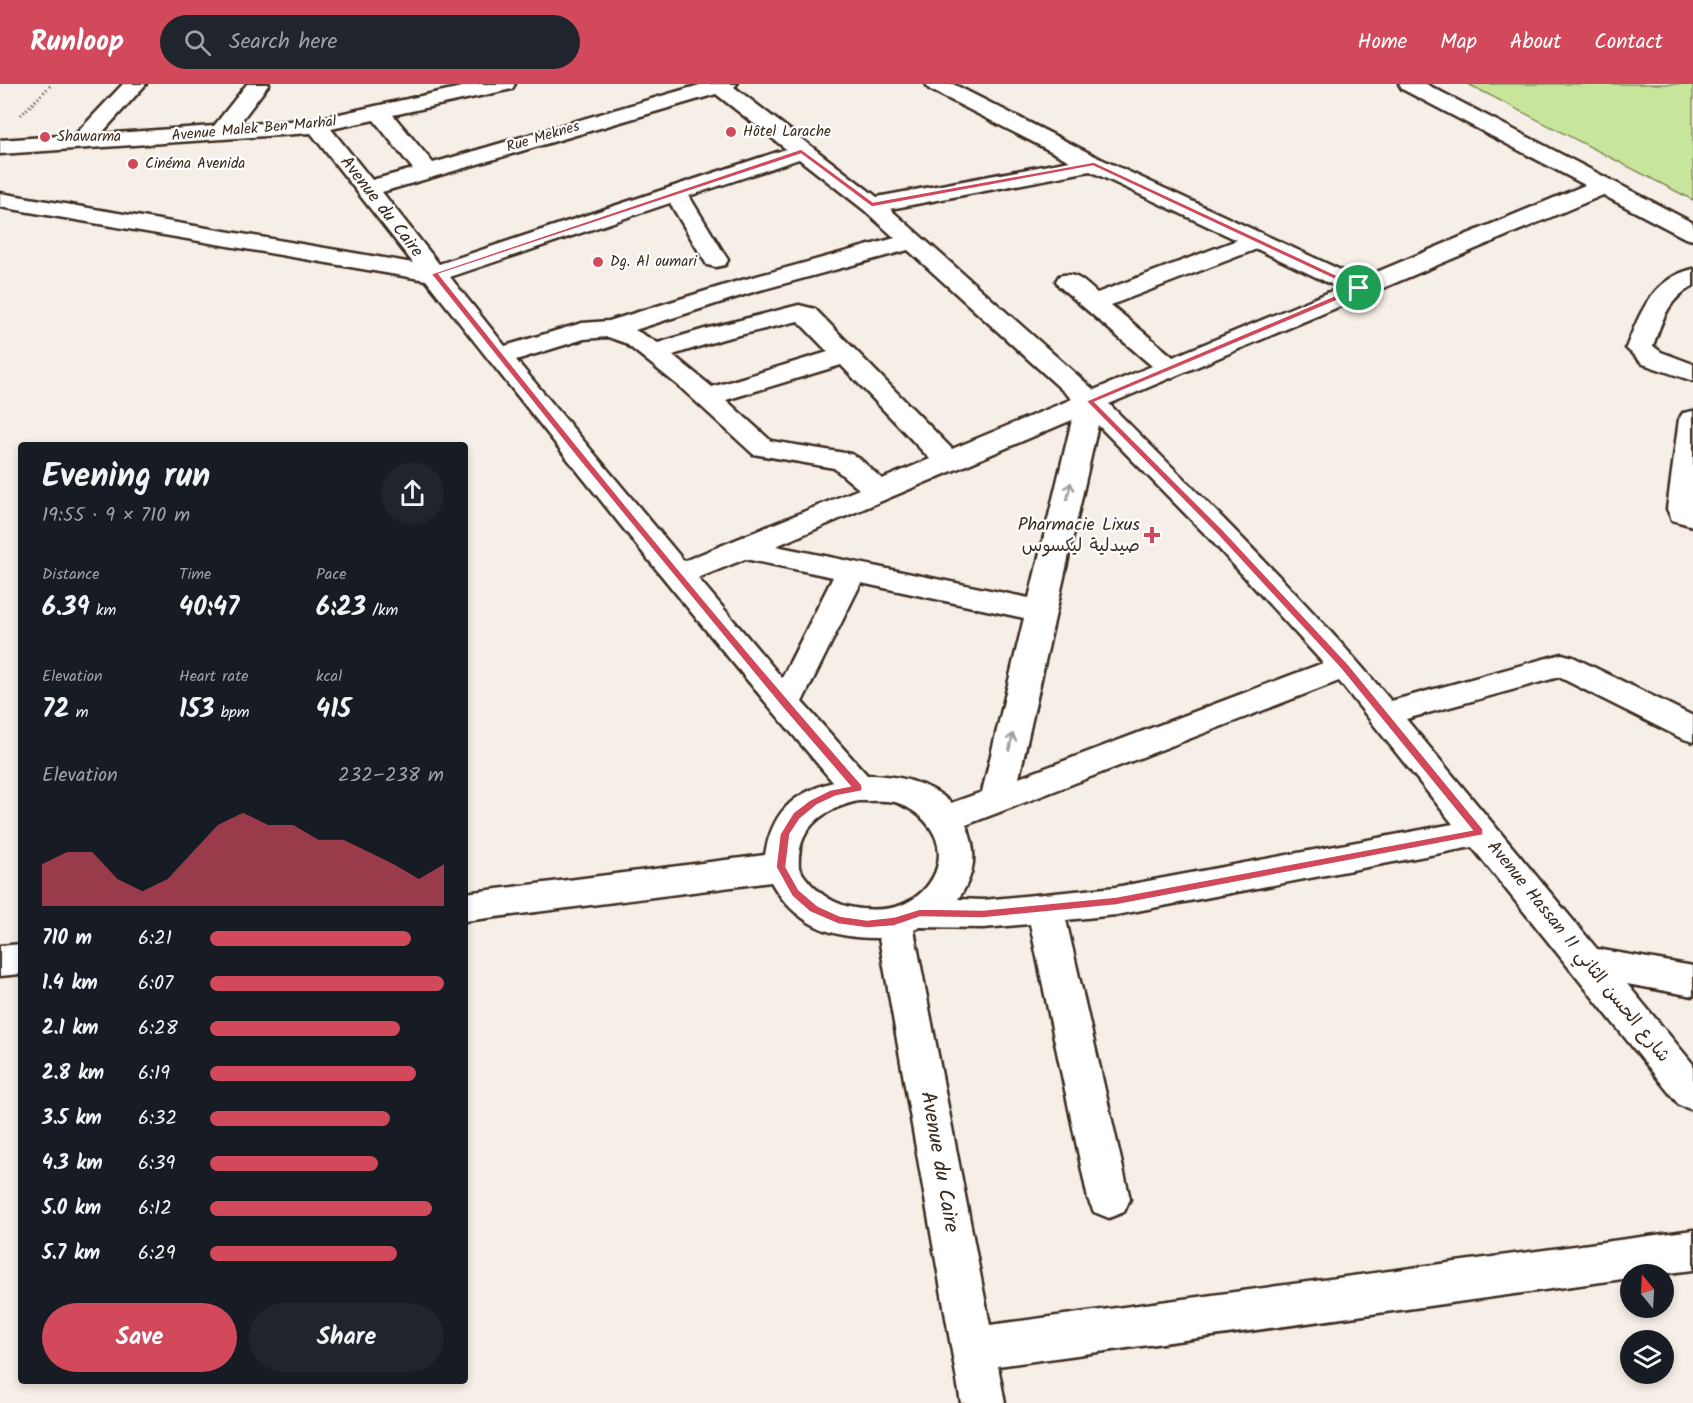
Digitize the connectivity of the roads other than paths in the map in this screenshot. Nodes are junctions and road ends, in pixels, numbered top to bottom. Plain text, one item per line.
1 (135, 84) edge
2 (258, 84) edge
3 (504, 84) edge
4 (720, 84) edge
5 (937, 84) edge
6 (1410, 84) edge
7 (380, 113) junction
8 (220, 133) junction
9 (322, 133) junction
10 (81, 142) junction
11 (0, 147) edge
12 (801, 151) junction
13 (1094, 164) junction
14 (428, 171) junction
15 (1603, 186) junction
16 (368, 189) junction
17 (676, 193) junction
18 (0, 200) edge
19 (872, 205) junction
20 (1693, 233) edge
21 (1258, 240) junction
22 (913, 242) junction
23 (716, 260) dead end
24 (434, 274) junction
25 (1693, 276) edge
26 (1068, 281) dead end
27 (1359, 288) junction
28 (1094, 303) junction
29 (611, 329) junction
30 (654, 353) junction
31 (847, 355) junction
32 (500, 356) junction
33 (1170, 368) junction
34 (1693, 373) edge
35 (707, 397) junction
36 (1090, 401) junction
37 (1693, 419) edge
38 (948, 461) junction
39 (878, 491) junction
40 (1693, 518) edge
41 (741, 548) junction
42 (851, 572) junction
43 (678, 575) junction
44 (1041, 611) junction
45 (1345, 666) junction
46 (785, 704) junction
47 (1384, 714) junction
48 (1693, 730) edge
49 (858, 788) junction
50 (997, 799) junction
51 (946, 819) junction
52 (1480, 832) junction
53 (781, 867) junction
54 (468, 907) edge
55 (1045, 908) junction
56 (907, 917) junction
57 (18, 959) edge
58 (0, 961) edge
59 (1586, 962) junction
60 (1693, 981) edge
61 (1693, 1093) edge
62 (1109, 1199) dead end
63 (1693, 1250) edge
64 (973, 1348) junction
65 (983, 1403) edge

1 - 10 street
2 - 8 street
3 - 7 street, Avenue Malek Ben Marhal
4 - 12 street, Avenue Hassan II شارع الحسن الثاني
4 - 14 street, Rue Meknes
5 - 13 street
6 - 15 street
7 - 9 street, Avenue Malek Ben Marhal
7 - 14 street
8 - 9 street, Avenue Malek Ben Marhal
8 - 10 street, Avenue Malek Ben Marhal
9 - 16 street, Avenue du Caire
10 - 11 street, Avenue Malek Ben Marhal
12 - 17 street
12 - 19 street, Avenue Hassan II شارع الحسن الثاني
13 - 19 street
13 - 21 street
14 - 16 street, Rue Meknes
15 - 20 street
15 - 27 street
16 - 24 street, Avenue du Caire
17 - 23 street
17 - 24 street
18 - 24 street
19 - 22 street, Avenue Hassan II شارع الحسن الثاني
21 - 27 street
21 - 28 street
22 - 29 street
22 - 36 street, Avenue Hassan II شارع الحسن الثاني
24 - 32 street, Avenue du Caire
25 - 34 street
26 - 28 street
27 - 33 street
28 - 33 street
29 - 30 street
29 - 32 street
30 - 31 street
30 - 35 street
31 - 35 street
31 - 38 street
32 - 43 street, Avenue du Caire
33 - 36 street
35 - 39 street
36 - 38 street
44 -> 36 street
36 - 45 street, Avenue Hassan II شارع الحسن الثاني
37 - 40 street
38 - 39 street
39 - 41 street
41 - 42 street
41 - 43 street
42 - 44 street
42 - 46 street
43 - 46 street, Avenue du Caire
50 -> 44 street
45 - 47 street, Avenue Hassan II شارع الحسن الثاني
45 - 50 street
46 - 49 street, Avenue du Caire
47 - 48 street
47 - 52 street, Avenue Hassan II شارع الحسن الثاني
49 - 51 street
49 - 53 street
50 - 51 street
51 - 56 street
52 - 55 street
52 - 59 street, Avenue Hassan II شارع الحسن الثاني
53 - 54 street
53 - 56 street
55 - 56 street
55 - 62 street
56 - 64 street, Avenue du Caire
57 - 58 street
59 - 60 street
59 - 61 street, Avenue Hassan II شارع الحسن الثاني
63 - 64 street
64 - 65 street, Avenue du Caire

